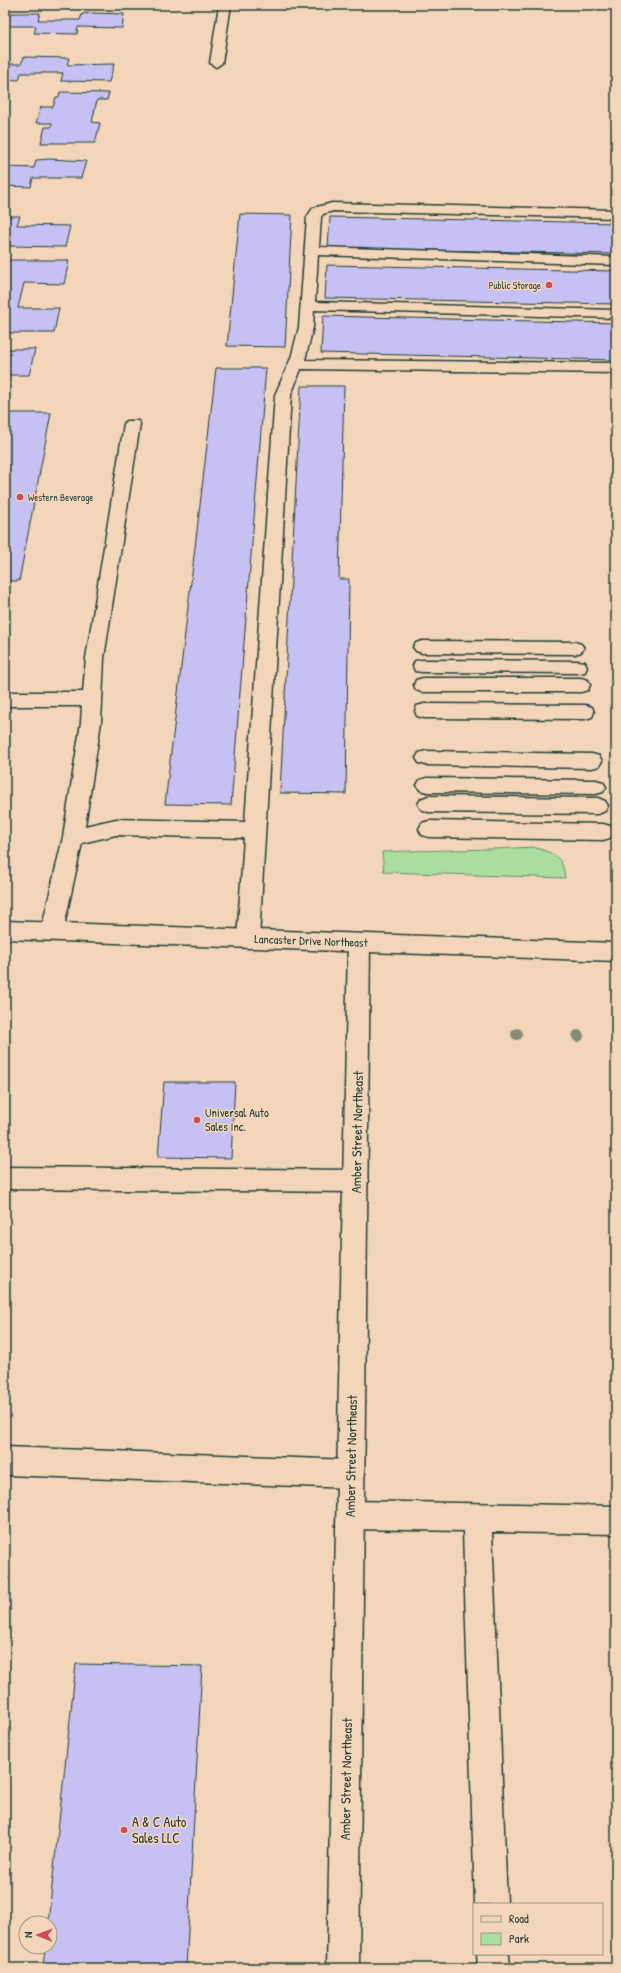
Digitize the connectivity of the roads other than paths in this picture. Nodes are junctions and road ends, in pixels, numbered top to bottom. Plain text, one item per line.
1 (225, 5) edge
2 (216, 63) dead end
3 (616, 214) edge
4 (312, 251) junction
5 (616, 261) edge
6 (308, 306) junction
7 (616, 314) edge
8 (295, 364) junction
9 (616, 368) edge
10 (132, 424) dead end
11 (422, 647) dead end
12 (575, 648) dead end
13 (422, 666) dead end
14 (578, 667) dead end
15 (423, 685) dead end
16 (581, 685) dead end
17 (5, 699) edge
18 (92, 699) junction
19 (424, 711) dead end
20 (584, 712) dead end
21 (426, 758) dead end
22 (592, 761) dead end
23 (428, 794) dead end
24 (597, 797) dead end
25 (429, 829) dead end
26 (256, 830) junction
27 (602, 832) dead end
28 (73, 837) junction
29 (5, 930) edge
30 (52, 932) junction
31 (248, 939) junction
32 (359, 943) junction
33 (616, 952) edge
34 (5, 1178) edge
35 (356, 1181) junction
36 (5, 1460) edge
37 (351, 1474) junction
38 (351, 1515) junction
39 (477, 1517) junction
40 (616, 1520) edge
41 (491, 1903) edge
42 (493, 1955) edge
43 (343, 1968) edge
44 (494, 1968) edge

1 - 2 street
3 - 4 street
4 - 5 street
4 - 6 street
6 - 7 street
6 - 8 street
8 - 9 street
8 - 26 street
10 - 18 street
11 - 12 street
13 - 14 street
15 - 16 street
17 - 18 street
18 - 28 street
19 - 20 street
21 - 22 street
23 - 24 street
25 - 27 street
26 - 28 street
26 - 31 street
28 - 30 street
29 - 30 street, Lancaster Drive Northeast
30 - 31 street, Lancaster Drive Northeast
31 - 32 street, Lancaster Drive Northeast
32 - 33 street, Lancaster Drive Northeast
32 - 35 street, Amber Street Northeast
34 - 35 street
35 - 37 street, Amber Street Northeast
36 - 37 street
37 - 38 street, Amber Street Northeast
38 - 39 street
38 - 43 street, Amber Street Northeast
39 - 40 street
39 - 41 street
42 - 44 street

